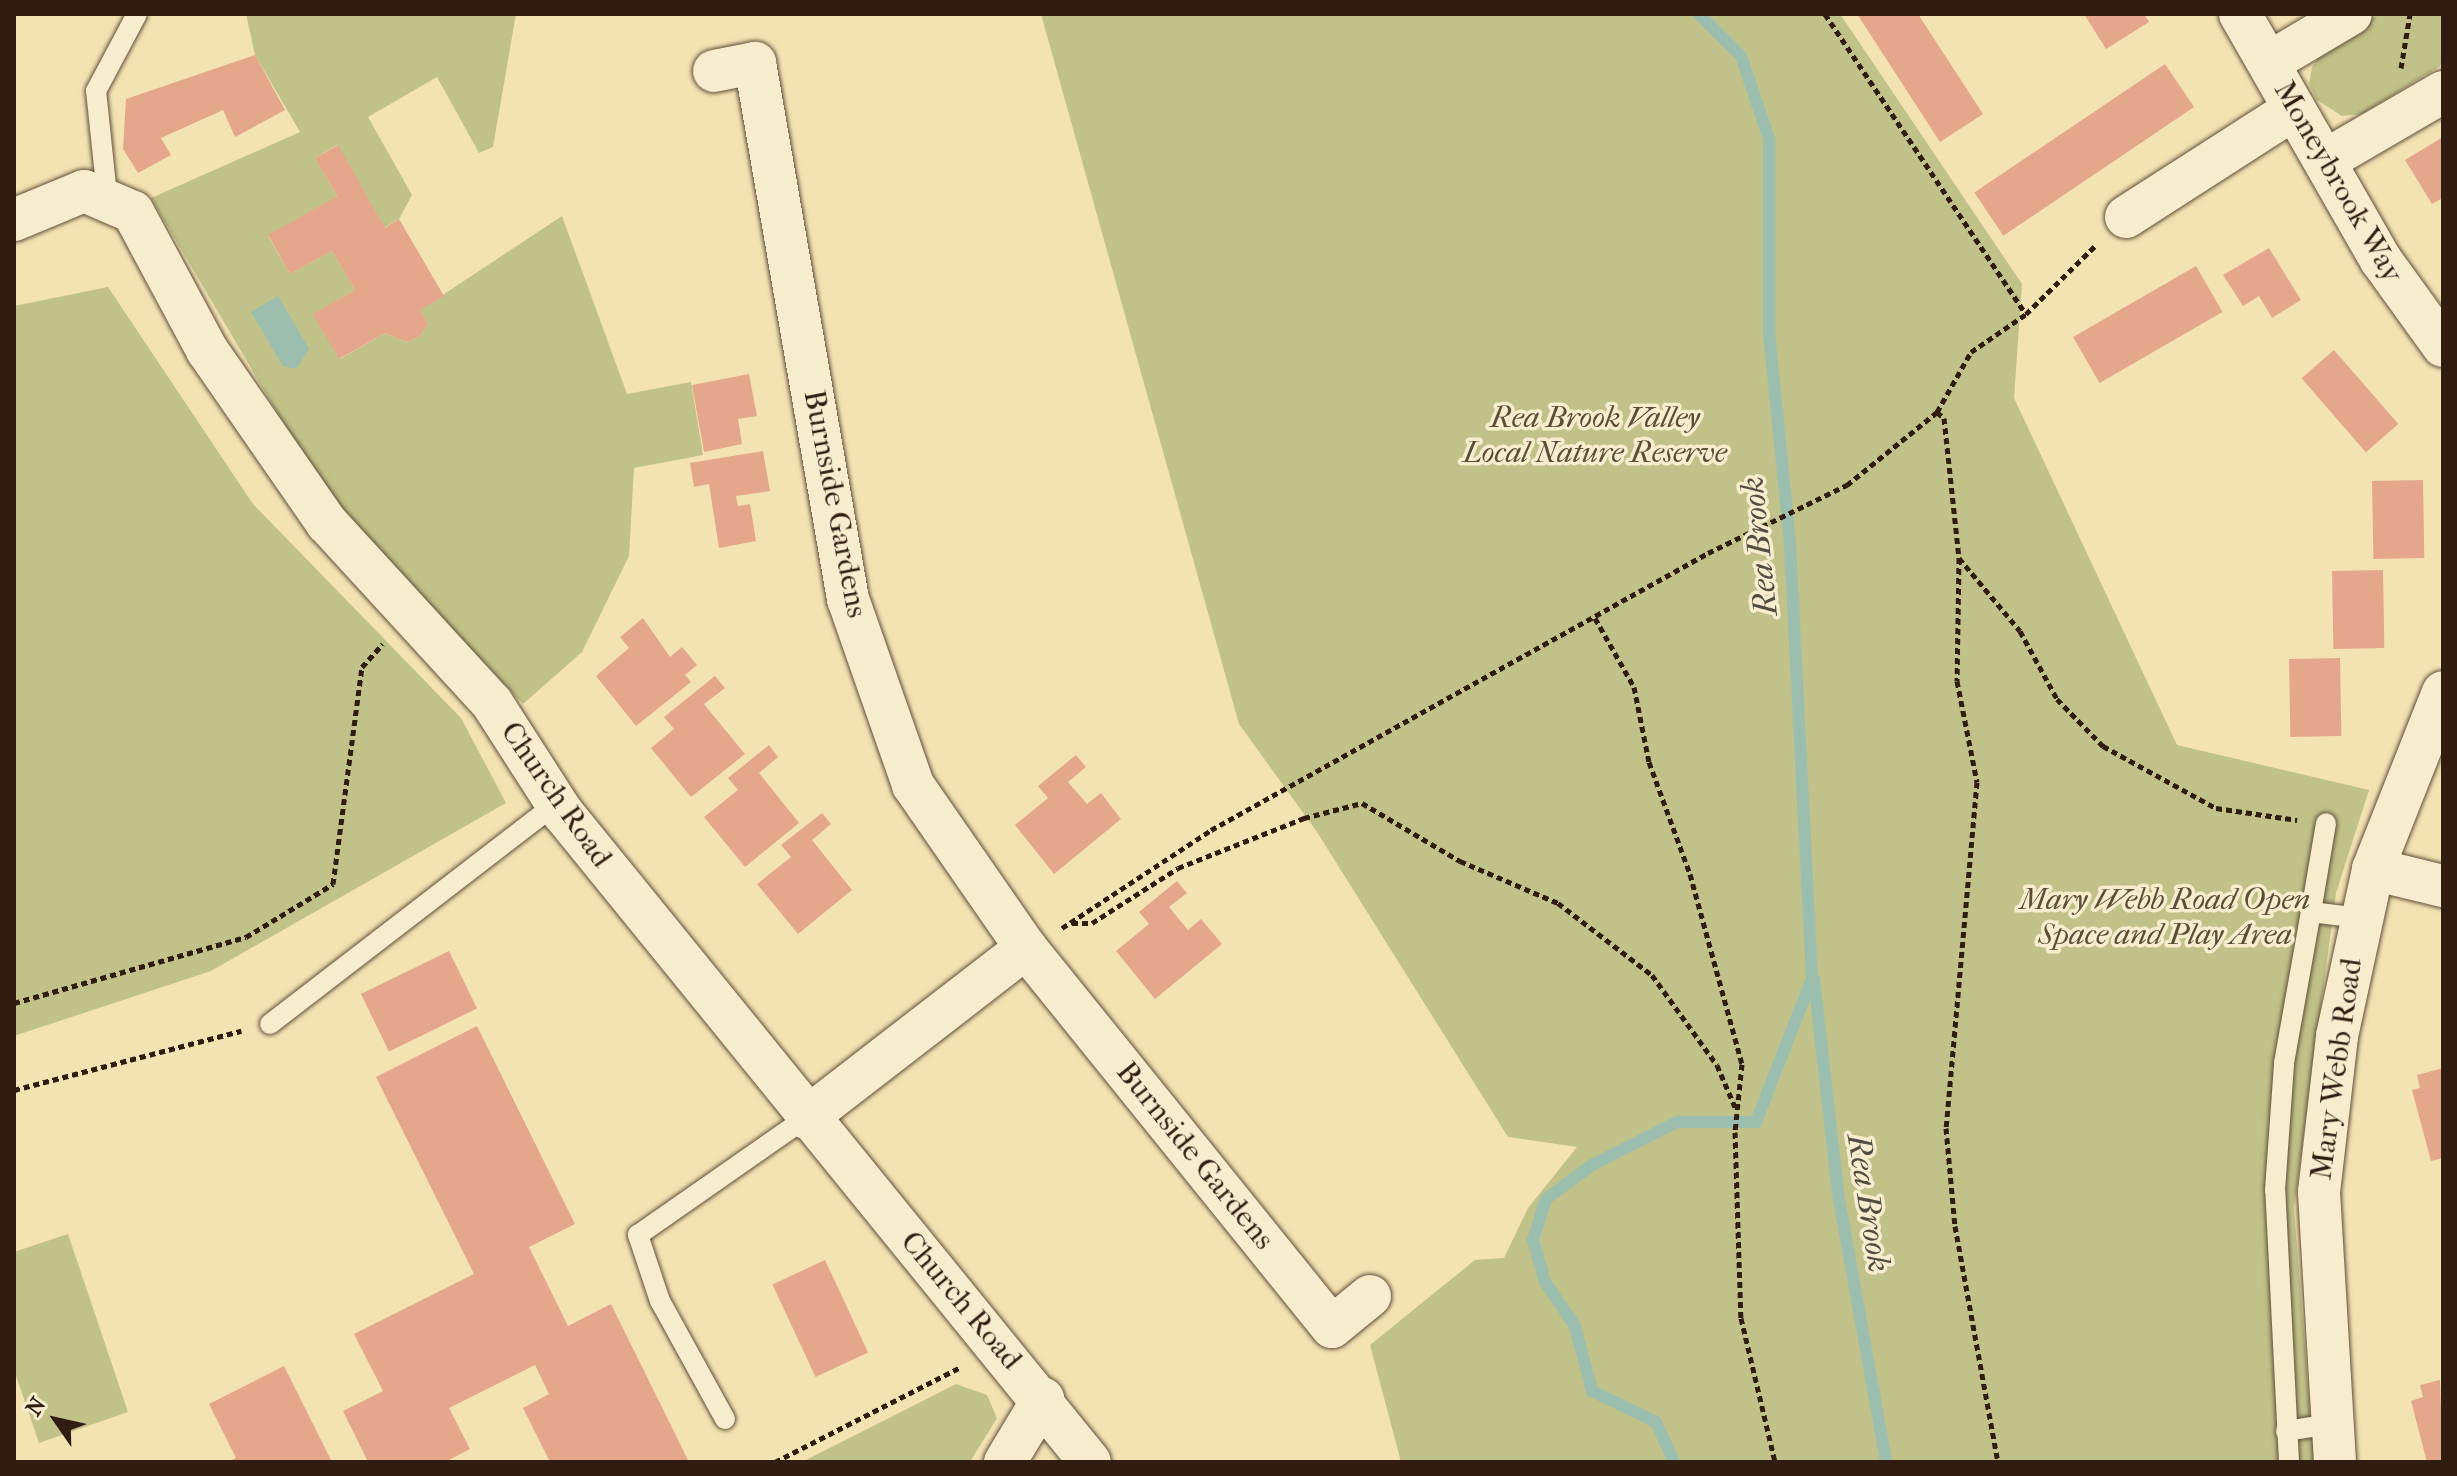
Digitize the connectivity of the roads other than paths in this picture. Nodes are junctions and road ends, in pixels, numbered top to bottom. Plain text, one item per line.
1 (137, 14) edge
2 (2240, 14) edge
3 (2351, 14) edge
4 (2270, 62) junction
5 (714, 71) dead end
6 (2443, 92) edge
7 (2294, 109) junction
8 (2326, 160) junction
9 (107, 195) junction
10 (2126, 217) road end
11 (14, 220) edge
12 (2443, 346) edge
13 (2443, 692) edge
14 (556, 804) junction
15 (2326, 823) road end
16 (2373, 869) junction
17 (2443, 886) edge
18 (2311, 912) junction
19 (2360, 918) junction
20 (1026, 948) junction
21 (270, 1024) road end
22 (806, 1118) junction
23 (1370, 1296) dead end
24 (1043, 1399) junction
25 (725, 1419) dead end
26 (2286, 1431) junction
27 (2333, 1443) edge
28 (1005, 1462) edge
29 (1090, 1462) edge
30 (2289, 1462) edge

1 - 9 lane
2 - 4 street, Moneybrook Way
3 - 4 street
4 - 7 street, Moneybrook Way
5 - 20 street, Burnside Gardens
6 - 8 street
7 - 8 street, Moneybrook Way
7 - 10 street
8 - 12 street, Moneybrook Way
9 - 11 street
9 - 14 street, Church Road
13 - 16 street, Mary Webb Road
14 - 21 lane
14 - 22 street, Church Road
15 - 18 lane
16 - 17 street
16 - 19 street, Mary Webb Road
18 - 19 lane
18 - 26 lane
19 - 27 street, Mary Webb Road
20 - 22 street
20 - 23 street, Burnside Gardens
22 - 24 street, Church Road
22 - 25 lane
24 - 28 street
24 - 29 street, Church Road
26 - 27 lane
26 - 30 lane

